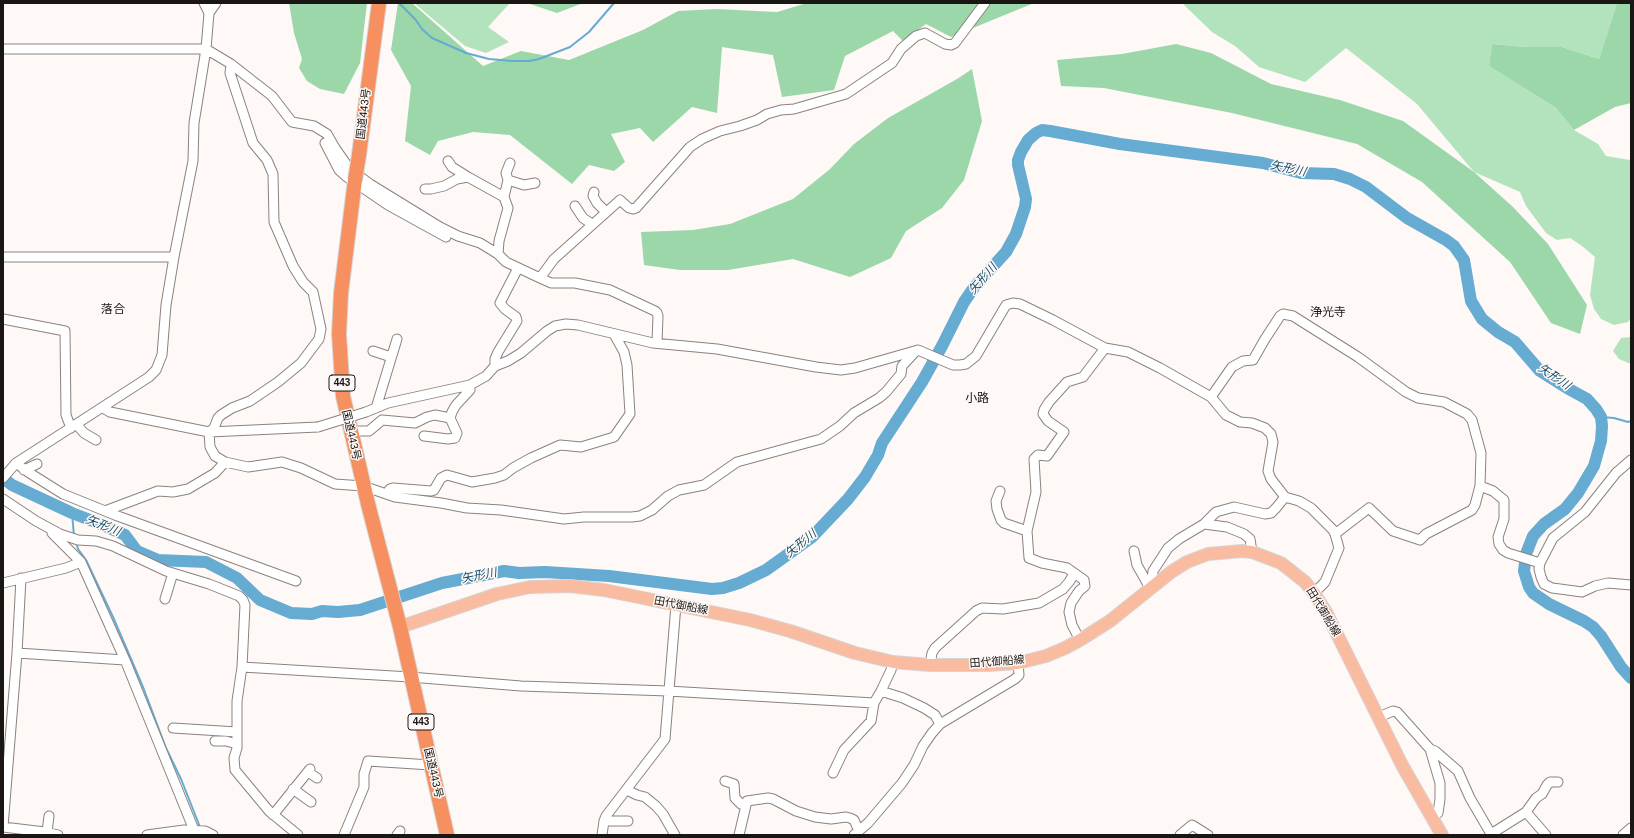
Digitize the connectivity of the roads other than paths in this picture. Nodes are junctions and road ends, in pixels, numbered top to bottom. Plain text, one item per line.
1 (204, 3) edge
2 (216, 3) edge
3 (378, 3) edge
4 (985, 3) edge
5 (209, 13) junction
6 (3, 49) edge
7 (206, 49) junction
8 (230, 64) junction
9 (292, 122) junction
10 (448, 161) dead end
11 (510, 163) dead end
12 (468, 177) junction
13 (508, 180) junction
14 (355, 181) junction
15 (535, 183) dead end
16 (425, 189) dead end
17 (594, 192) dead end
18 (504, 198) junction
19 (575, 206) dead end
20 (606, 212) junction
21 (592, 224) junction
22 (464, 238) junction
23 (498, 254) junction
24 (3, 257) edge
25 (174, 257) junction
26 (518, 268) junction
27 (540, 278) junction
28 (3, 319) edge
29 (614, 334) junction
30 (396, 339) dead end
31 (657, 343) junction
32 (1105, 348) junction
33 (372, 351) dead end
34 (919, 351) junction
35 (391, 357) junction
36 (495, 366) junction
37 (470, 385) junction
38 (1211, 397) junction
39 (103, 408) junction
40 (376, 408) junction
41 (450, 418) junction
42 (74, 427) junction
43 (208, 432) junction
44 (350, 433) junction
45 (424, 436) dead end
46 (96, 440) dead end
47 (1631, 460) edge
48 (225, 462) junction
49 (37, 464) dead end
50 (14, 465) junction
51 (24, 470) junction
52 (3, 478) edge
53 (363, 486) junction
54 (1480, 486) junction
55 (1000, 491) dead end
56 (386, 494) junction
57 (1285, 496) junction
58 (3, 499) edge
59 (105, 511) junction
60 (1204, 524) junction
61 (44, 525) junction
62 (1027, 531) junction
63 (1335, 534) junction
64 (1134, 551) dead end
65 (1252, 552) junction
66 (81, 562) junction
67 (1540, 563) junction
68 (173, 573) junction
69 (1074, 574) junction
70 (21, 578) junction
71 (296, 581) dead end
72 (3, 583) edge
73 (1631, 585) edge
74 (1152, 586) junction
75 (1314, 593) junction
76 (165, 599) dead end
77 (676, 605) junction
78 (400, 626) junction
79 (1080, 640) junction
80 (17, 653) junction
81 (125, 660) junction
82 (893, 662) junction
83 (1018, 663) junction
84 (930, 665) junction
85 (242, 667) junction
86 (410, 677) junction
87 (668, 691) junction
88 (881, 691) junction
89 (874, 703) junction
90 (1379, 717) junction
91 (940, 724) junction
92 (174, 728) dead end
93 (237, 732) junction
94 (215, 741) dead end
95 (237, 744) junction
96 (1430, 749) junction
97 (432, 765) junction
98 (833, 773) dead end
99 (317, 778) dead end
100 (725, 781) dead end
101 (1558, 782) dead end
102 (293, 789) junction
103 (627, 790) junction
104 (312, 802) dead end
105 (746, 805) junction
106 (1526, 812) junction
107 (273, 815) junction
108 (49, 816) dead end
109 (1431, 817) junction
110 (604, 821) junction
111 (628, 821) dead end
112 (3, 827) edge
113 (1631, 828) edge
114 (195, 833) edge
115 (857, 833) edge
116 (52, 834) edge
117 (170, 834) edge
118 (293, 834) edge
119 (148, 835) edge
120 (213, 835) edge
121 (344, 835) edge
122 (447, 835) edge
123 (602, 835) edge
124 (675, 835) edge
125 (739, 835) edge
126 (1180, 835) edge
127 (1208, 835) edge
128 (1442, 835) edge
129 (1491, 835) edge
130 (1546, 835) edge
131 (1623, 835) edge

1 - 5 street
2 - 5 street
3 - 14 highway, 国道443号 / 443, bridge
4 - 20 street
5 - 7 street
6 - 7 street
7 - 8 street
7 - 25 street
8 - 9 street
8 - 43 street
9 - 14 street
9 - 22 street
10 - 12 street
11 - 13 street
12 - 16 street
12 - 18 street
13 - 15 street
13 - 18 street
14 - 22 street
14 - 44 highway, 国道443号 / 443
17 - 20 street
18 - 23 street
19 - 21 street
20 - 21 street
21 - 27 street
22 - 23 street
23 - 26 street
24 - 25 street
25 - 39 street
26 - 27 street
26 - 36 street
27 - 31 street
28 - 42 street
29 - 31 street
29 - 36 street
29 - 56 street
30 - 35 street
31 - 34 street
32 - 34 street
32 - 38 street
32 - 62 street
33 - 35 street
34 - 56 street
35 - 40 street
36 - 37 street
37 - 40 street
37 - 41 street
38 - 54 street
38 - 57 street
39 - 42 street
39 - 43 street
40 - 43 street, bridge
41 - 44 street
41 - 45 street
42 - 46 street
42 - 50 street
43 - 48 street
44 - 53 highway, 国道443号 / 443
47 - 67 street
48 - 53 street
48 - 59 street
49 - 51 street
50 - 51 street
50 - 52 street
51 - 59 street
53 - 56 street
53 - 78 highway, 国道443号 / 443
54 - 63 street
54 - 67 street
55 - 62 street
57 - 60 street
57 - 63 street
58 - 61 street
59 - 71 street
60 - 65 street
60 - 74 street
61 - 66 street
61 - 68 street
62 - 69 street
63 - 75 street
64 - 74 street
65 - 74 main road, 田代御船線
65 - 75 main road, 田代御船線
66 - 70 street
66 - 81 street
67 - 73 street
68 - 76 street
68 - 85 street
69 - 79 street
69 - 84 street
70 - 72 street
70 - 80 street
74 - 79 main road, 田代御船線
75 - 90 main road, 田代御船線
77 - 78 main road, 田代御船線
77 - 82 main road, 田代御船線
77 - 87 street
78 - 86 highway, 国道443号 / 443
79 - 83 main road, 田代御船線
80 - 81 street
80 - 112 street
81 - 114 street
82 - 84 main road, 田代御船線
82 - 88 street
83 - 84 main road, 田代御船線
83 - 91 street
85 - 86 street
85 - 93 street
86 - 87 street
86 - 97 highway, 国道443号 / 443
87 - 89 street
87 - 103 street
88 - 89 street
88 - 91 street
89 - 98 street
90 - 96 street
90 - 109 main road, 田代御船線
91 - 115 street
92 - 93 street
93 - 95 street
94 - 95 street
95 - 107 street
96 - 109 street
96 - 129 street
97 - 121 street
97 - 122 highway, 国道443号 / 443
99 - 102 street
100 - 105 street
101 - 106 street
102 - 104 street
102 - 107 street
103 - 110 street
103 - 124 street
105 - 115 street
105 - 125 street
106 - 129 street
106 - 130 street
107 - 118 street
108 - 116 street
109 - 128 main road, 田代御船線
110 - 111 street
110 - 123 street
112 - 116 street
113 - 131 street
114 - 117 street
114 - 120 street
117 - 119 street
126 - 127 street

